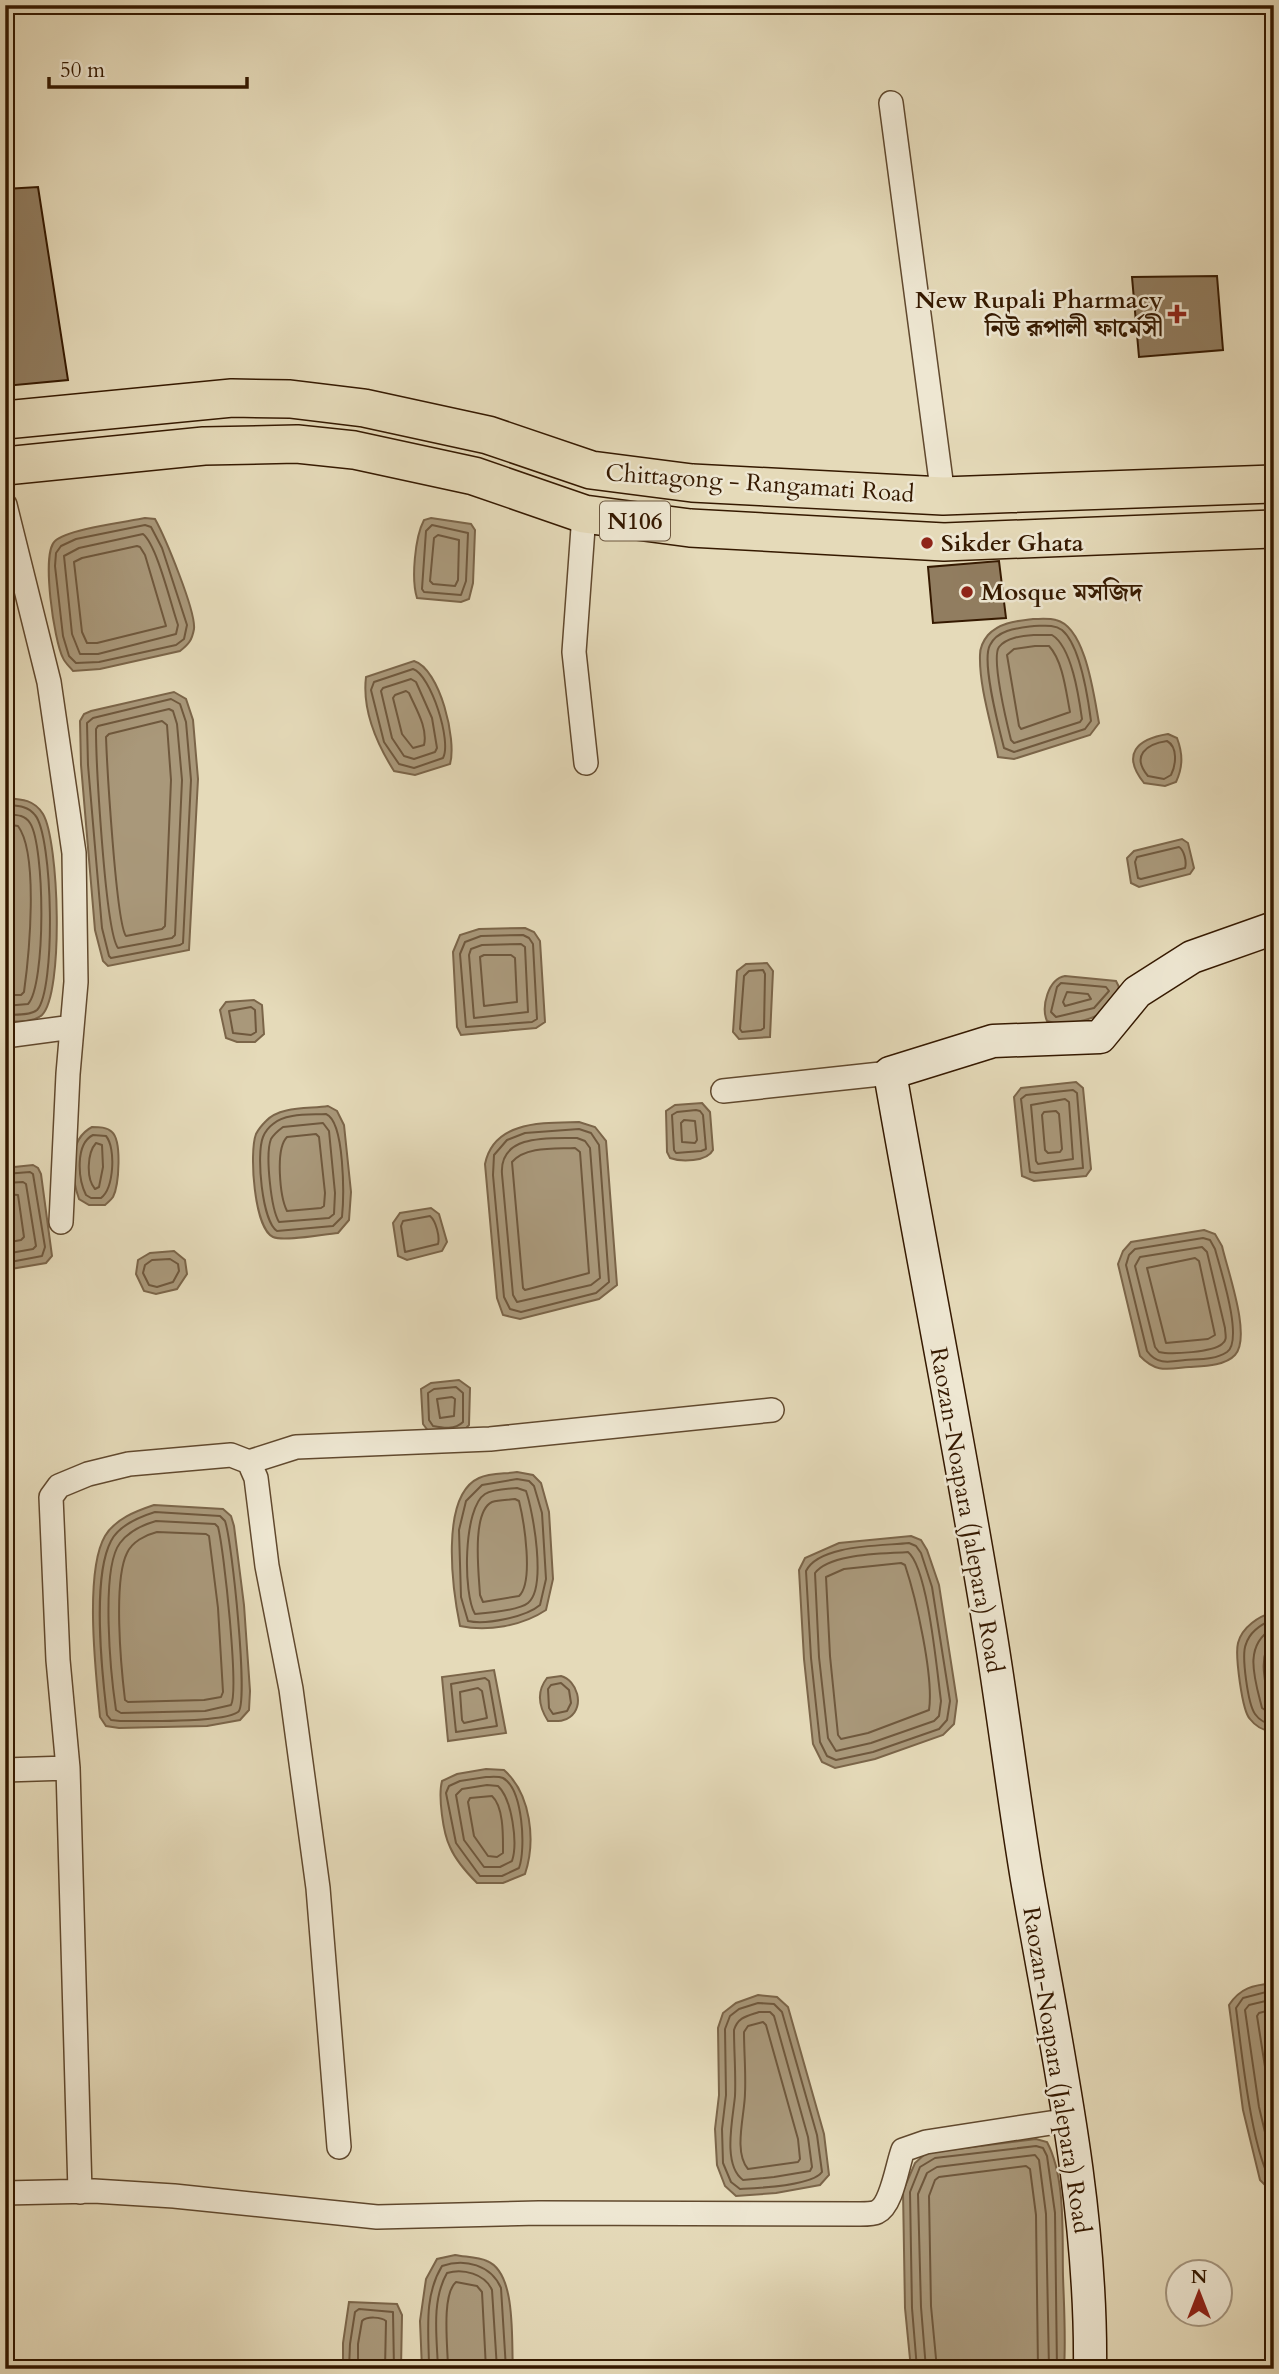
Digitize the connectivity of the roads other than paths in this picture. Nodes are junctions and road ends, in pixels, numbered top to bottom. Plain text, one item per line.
1 (891, 103) dead end
2 (5, 421) edge
3 (5, 466) edge
4 (1274, 484) edge
5 (943, 496) junction
6 (5, 505) edge
7 (584, 514) junction
8 (1274, 529) edge
9 (586, 763) dead end
10 (1274, 928) edge
11 (72, 1027) junction
12 (5, 1036) edge
13 (890, 1073) junction
14 (723, 1091) dead end
15 (61, 1222) dead end
16 (772, 1410) dead end
17 (249, 1462) junction
18 (68, 1768) junction
19 (5, 1770) edge
20 (1070, 2120) junction
21 (339, 2147) dead end
22 (80, 2192) junction
23 (5, 2193) edge
24 (1090, 2369) edge

1 - 5 street
2 - 5 highway, Chittagong - Rangamati Road / N106
3 - 7 highway, Chittagong - Rangamati Road / N106
4 - 5 highway, Chittagong - Rangamati Road / N106
6 - 11 street
7 - 8 highway, Chittagong - Rangamati Road / N106
7 - 9 street
10 - 13 main road
11 - 12 street
11 - 15 street
13 - 14 street
13 - 20 main road, Raozan-Noapara (Jalepara) Road
16 - 17 street
17 - 18 street
17 - 21 street
18 - 19 street
18 - 22 street
20 - 22 street
20 - 24 main road, Raozan-Noapara (Jalepara) Road
22 - 23 street

